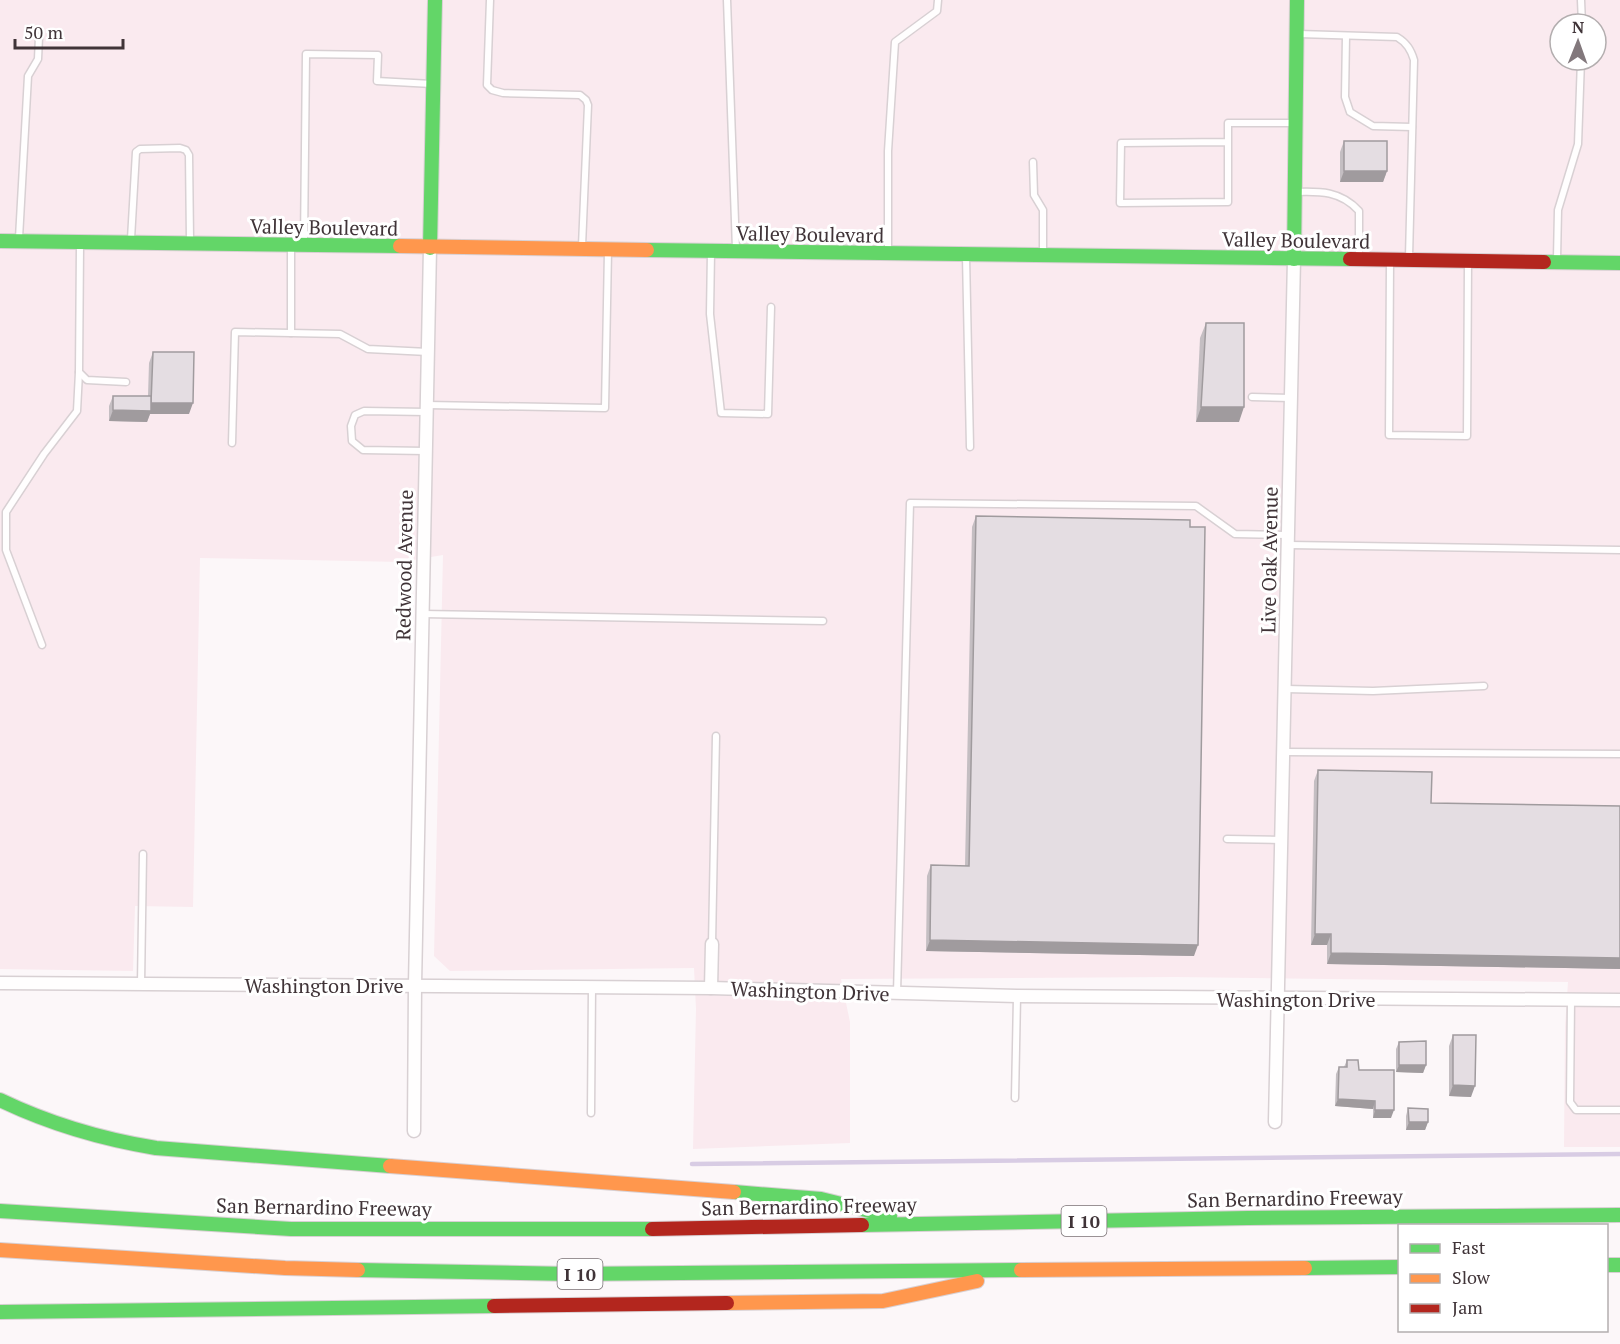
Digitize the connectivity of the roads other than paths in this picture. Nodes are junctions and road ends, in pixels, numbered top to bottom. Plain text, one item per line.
1 (435, 0) edge
2 (490, 0) edge
3 (727, 0) edge
4 (938, 0) edge
5 (1297, 0) edge
6 (1295, 34) junction
7 (1346, 36) junction
8 (39, 37) dead end
9 (1581, 72) edge
10 (433, 84) junction
11 (1295, 123) junction
12 (1412, 127) junction
13 (1228, 142) junction
14 (1033, 162) dead end
15 (1295, 192) junction
16 (0, 241) edge
17 (19, 242) junction
18 (80, 242) junction
19 (131, 243) junction
20 (190, 244) junction
21 (297, 246) junction
22 (430, 248) junction
23 (582, 250) junction
24 (608, 250) junction
25 (711, 252) junction
26 (736, 252) junction
27 (888, 254) junction
28 (966, 255) junction
29 (1044, 256) junction
30 (1294, 260) junction
31 (1359, 260) junction
32 (1390, 261) junction
33 (1408, 261) junction
34 (1468, 262) junction
35 (1557, 262) junction
36 (1620, 263) edge
37 (771, 307) dead end
38 (291, 333) junction
39 (428, 352) junction
40 (79, 372) junction
41 (126, 382) dead end
42 (1252, 397) dead end
43 (1291, 398) junction
44 (427, 408) junction
45 (232, 443) dead end
46 (970, 447) dead end
47 (426, 451) junction
48 (1288, 540) junction
49 (1620, 550) edge
50 (422, 614) junction
51 (823, 621) dead end
52 (42, 645) dead end
53 (1484, 686) dead end
54 (1286, 689) junction
55 (716, 736) dead end
56 (1284, 752) junction
57 (1620, 754) edge
58 (1227, 839) dead end
59 (1282, 840) junction
60 (143, 854) dead end
61 (712, 944) joint
62 (0, 983) edge
63 (141, 984) junction
64 (415, 985) junction
65 (592, 987) junction
66 (711, 988) junction
67 (897, 994) junction
68 (1017, 996) junction
69 (1278, 999) junction
70 (1571, 999) junction
71 (1620, 1000) edge
72 (1015, 1098) dead end
73 (0, 1100) edge
74 (1620, 1110) edge
75 (591, 1113) dead end
76 (1275, 1122) dead end
77 (414, 1131) dead end
78 (0, 1211) edge
79 (1620, 1215) edge
80 (921, 1224) junction
81 (0, 1250) edge
82 (1398, 1267) edge
83 (1025, 1270) junction
84 (0, 1312) edge

1 - 10 main road, Redwood Avenue
2 - 23 lane
3 - 26 lane
4 - 27 lane
5 - 6 main road, Live Oak Avenue
6 - 7 lane
6 - 11 main road, Live Oak Avenue
7 - 12 lane
7 - 12 lane
8 - 17 lane
9 - 35 lane
10 - 21 lane
10 - 22 main road, Redwood Avenue
11 - 13 lane
11 - 15 main road, Live Oak Avenue
12 - 33 lane
13 - 13 lane
14 - 29 lane
15 - 30 main road, Live Oak Avenue
15 - 31 lane
16 - 17 main road, Valley Boulevard
17 - 18 main road, Valley Boulevard
18 - 19 main road, Valley Boulevard
18 - 40 lane
19 - 20 main road, Valley Boulevard
19 - 20 lane
20 - 21 main road, Valley Boulevard
21 - 22 main road, Valley Boulevard
21 - 38 lane
22 - 23 main road, Valley Boulevard
22 - 39 street, Redwood Avenue
23 - 24 main road, Valley Boulevard
24 - 25 main road, Valley Boulevard
24 - 44 lane
25 - 26 main road, Valley Boulevard
25 - 37 lane
26 - 27 main road, Valley Boulevard
27 - 28 main road, Valley Boulevard
28 - 29 main road, Valley Boulevard
28 - 46 lane
29 - 30 main road, Valley Boulevard
30 - 31 main road, Valley Boulevard
30 - 43 street, Live Oak Avenue
31 - 32 main road, Valley Boulevard
32 - 33 main road, Valley Boulevard
32 - 34 lane
33 - 34 main road, Valley Boulevard
34 - 35 main road, Valley Boulevard
35 - 36 main road, Valley Boulevard
38 - 39 lane
38 - 45 lane
39 - 44 street, Redwood Avenue
40 - 41 lane
40 - 52 lane
42 - 43 lane
43 - 48 street, Live Oak Avenue
44 - 47 street, Redwood Avenue
44 - 47 lane
47 - 50 street, Redwood Avenue
48 - 49 lane
48 - 54 street, Live Oak Avenue
48 - 67 lane
50 - 51 lane
50 - 64 street, Redwood Avenue
53 - 54 lane
54 - 56 street, Live Oak Avenue
55 - 61 lane
56 - 57 lane
56 - 59 street, Live Oak Avenue
58 - 59 lane
59 - 69 street, Live Oak Avenue
60 - 63 lane
61 - 66 street
62 - 63 street, Washington Drive
63 - 64 street, Washington Drive
64 - 65 street, Washington Drive
64 - 77 street, Redwood Avenue
65 - 66 street, Washington Drive
65 - 75 lane
66 - 67 street, Washington Drive
67 - 68 street, Washington Drive
68 - 69 street, Washington Drive
68 - 72 lane
69 - 70 street, Washington Drive
69 - 76 street, Live Oak Avenue
70 - 71 street, Washington Drive
70 - 74 lane
73 - 80 main road
78 - 80 main road, San Bernardino Freeway / I 10
79 - 80 main road, San Bernardino Freeway / I 10
81 - 83 main road, I 10
82 - 83 main road, I 10
83 - 84 main road

